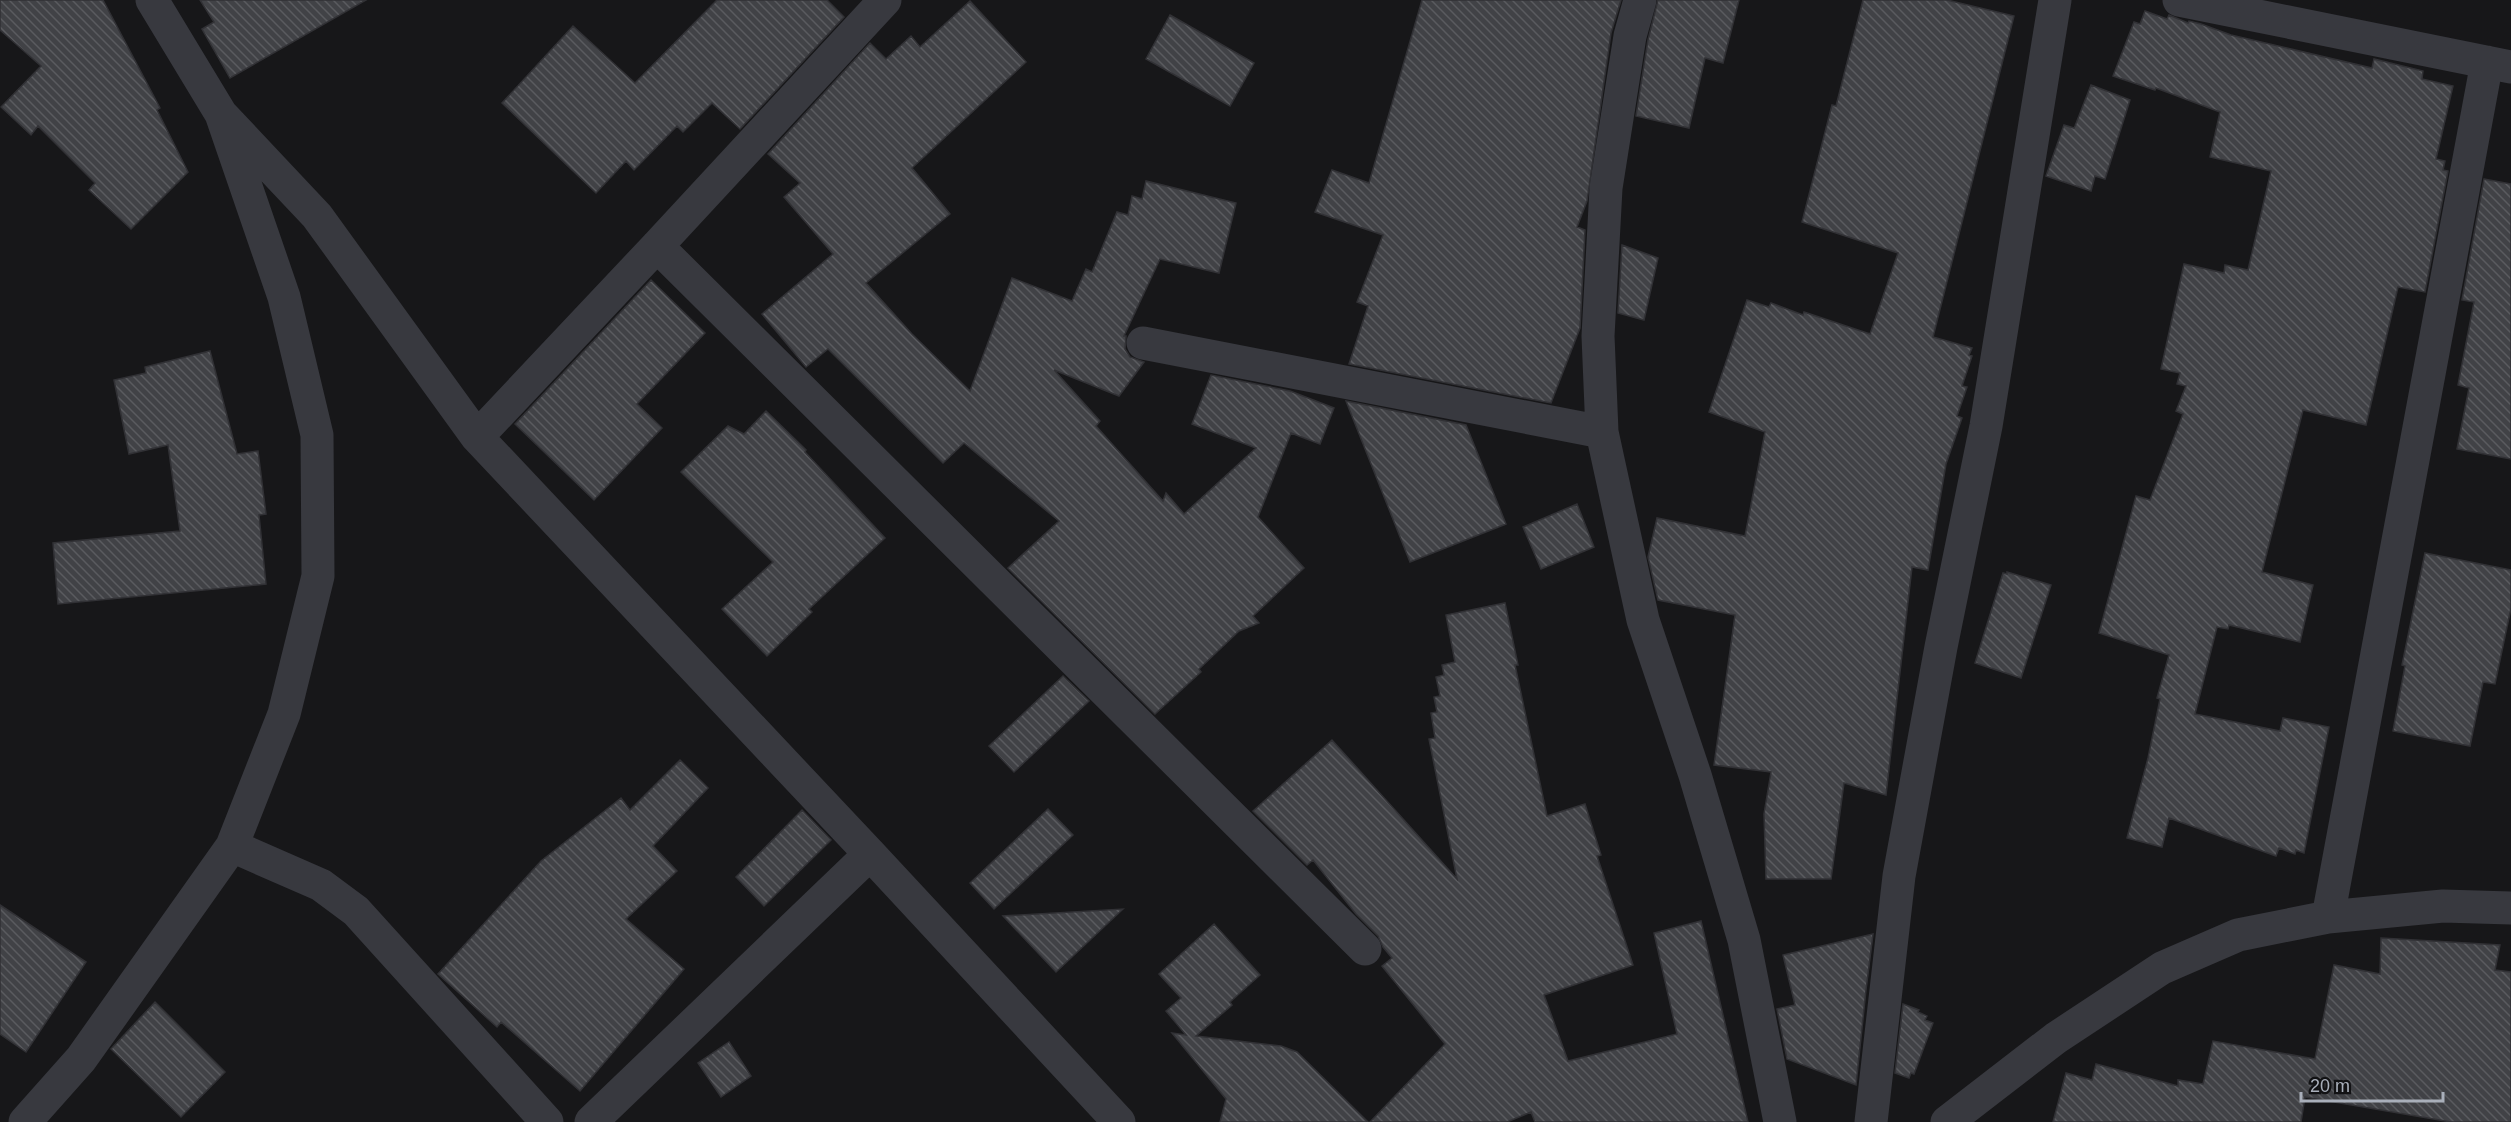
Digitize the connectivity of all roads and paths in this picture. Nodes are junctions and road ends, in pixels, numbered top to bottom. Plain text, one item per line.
1 (152, 0) edge
2 (885, 0) edge
3 (1640, 0) edge
4 (2055, 0) edge
5 (2179, 0) edge
6 (2499, 64) edge
7 (221, 114) junction
8 (657, 246) junction
9 (1143, 343) dead end
10 (1602, 432) junction
11 (477, 437) junction
12 (232, 846) junction
13 (870, 854) junction
14 (2511, 908) edge
15 (2328, 917) junction
16 (1365, 950) dead end
17 (25, 1122) edge
18 (546, 1122) edge
19 (591, 1122) edge
20 (1119, 1122) edge
21 (1780, 1122) edge
22 (1871, 1122) edge
23 (1947, 1122) edge

1 - 7 street
2 - 8 street
3 - 10 street
4 - 22 street
5 - 6 street
6 - 15 street
7 - 11 street
7 - 12 street
8 - 11 street
8 - 16 street
9 - 10 street
10 - 21 street
11 - 13 street
12 - 17 street
12 - 18 street
13 - 19 street
13 - 20 street
14 - 15 street
15 - 23 street

